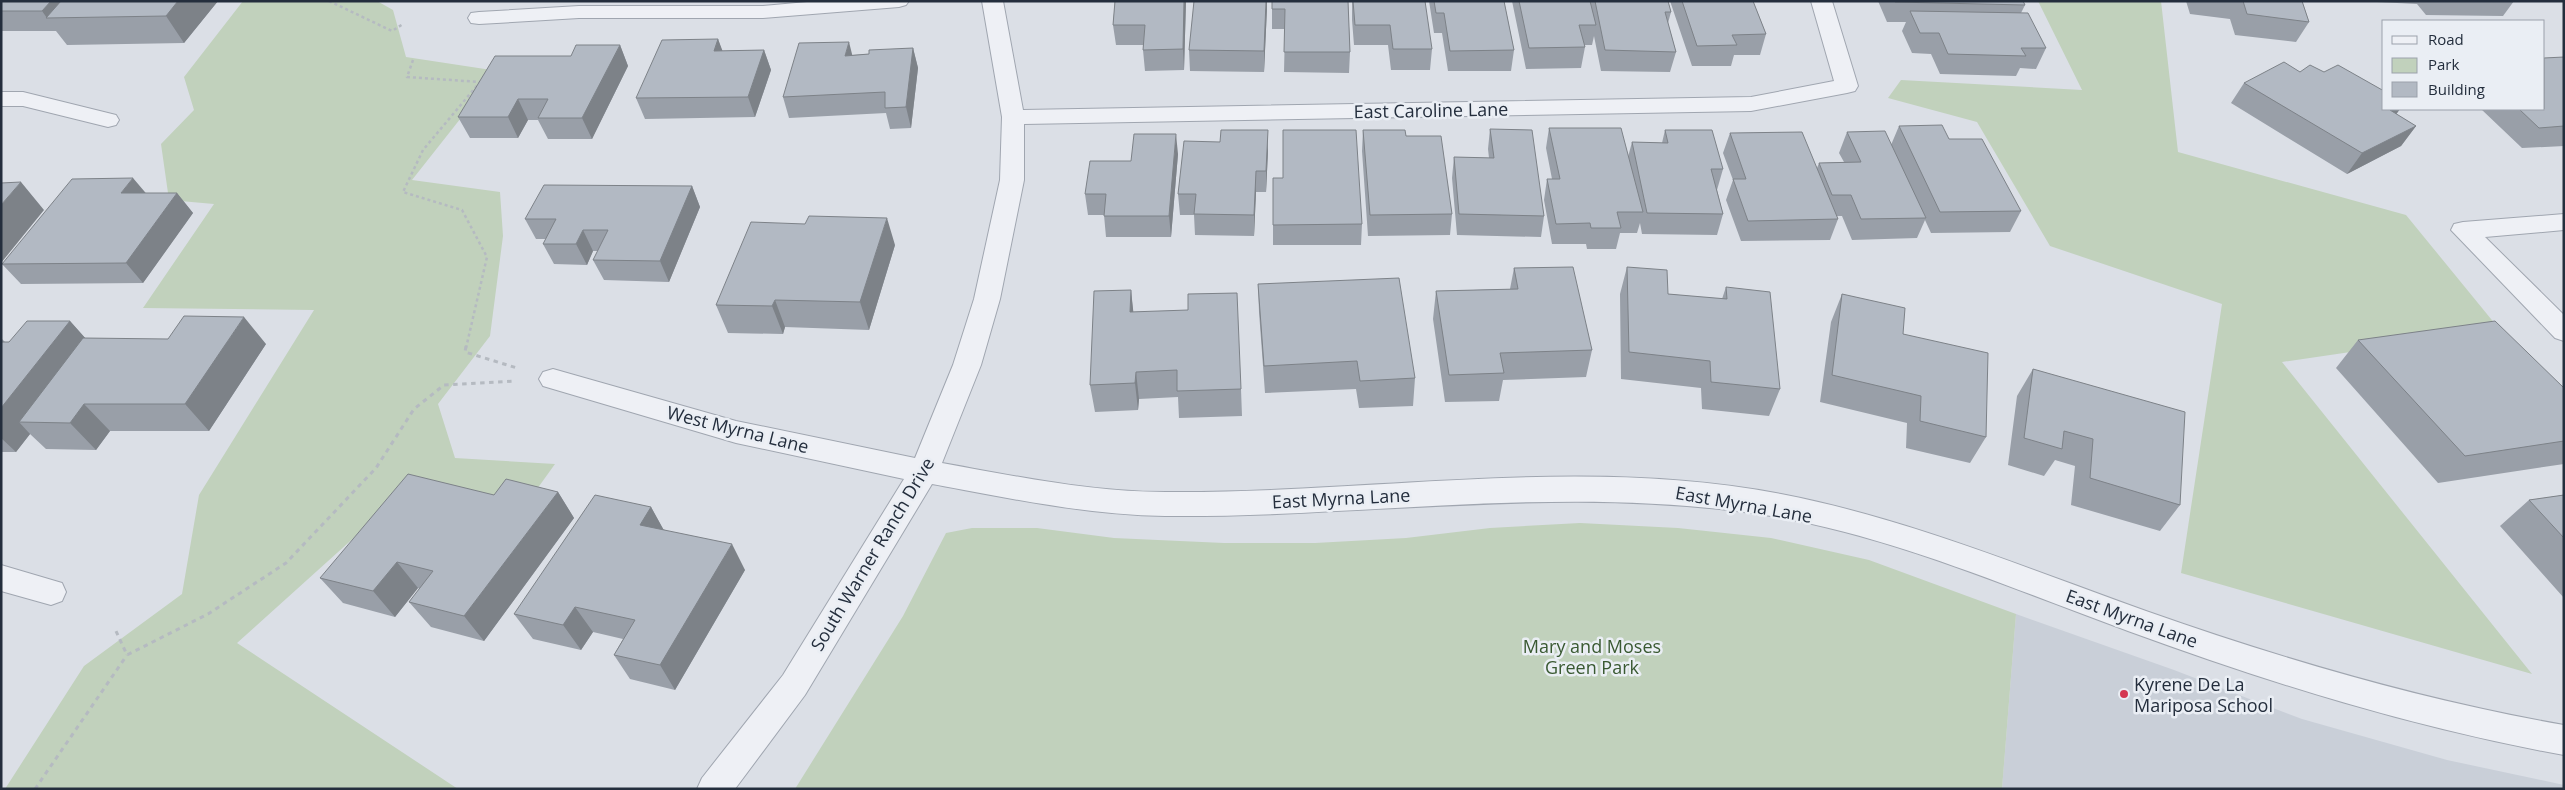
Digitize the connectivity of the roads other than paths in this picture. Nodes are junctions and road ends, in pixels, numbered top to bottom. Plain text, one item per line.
1 (899, 1) edge
2 (992, 1) edge
3 (1821, 1) edge
4 (479, 18) dead end
5 (1, 99) edge
6 (1013, 117) junction
7 (108, 120) dead end
8 (2564, 222) edge
9 (2564, 331) edge
10 (553, 379) road end
11 (924, 472) junction
12 (1, 578) edge
13 (51, 592) dead end
14 (2564, 740) edge
15 (714, 789) edge

1 - 4 street
2 - 6 street, South Warner Ranch Drive
3 - 6 street, East Caroline Lane
5 - 7 street
6 - 11 street, South Warner Ranch Drive
8 - 9 street
10 - 11 street, West Myrna Lane
11 - 14 street, East Myrna Lane
11 - 15 street, South Warner Ranch Drive
12 - 13 street

